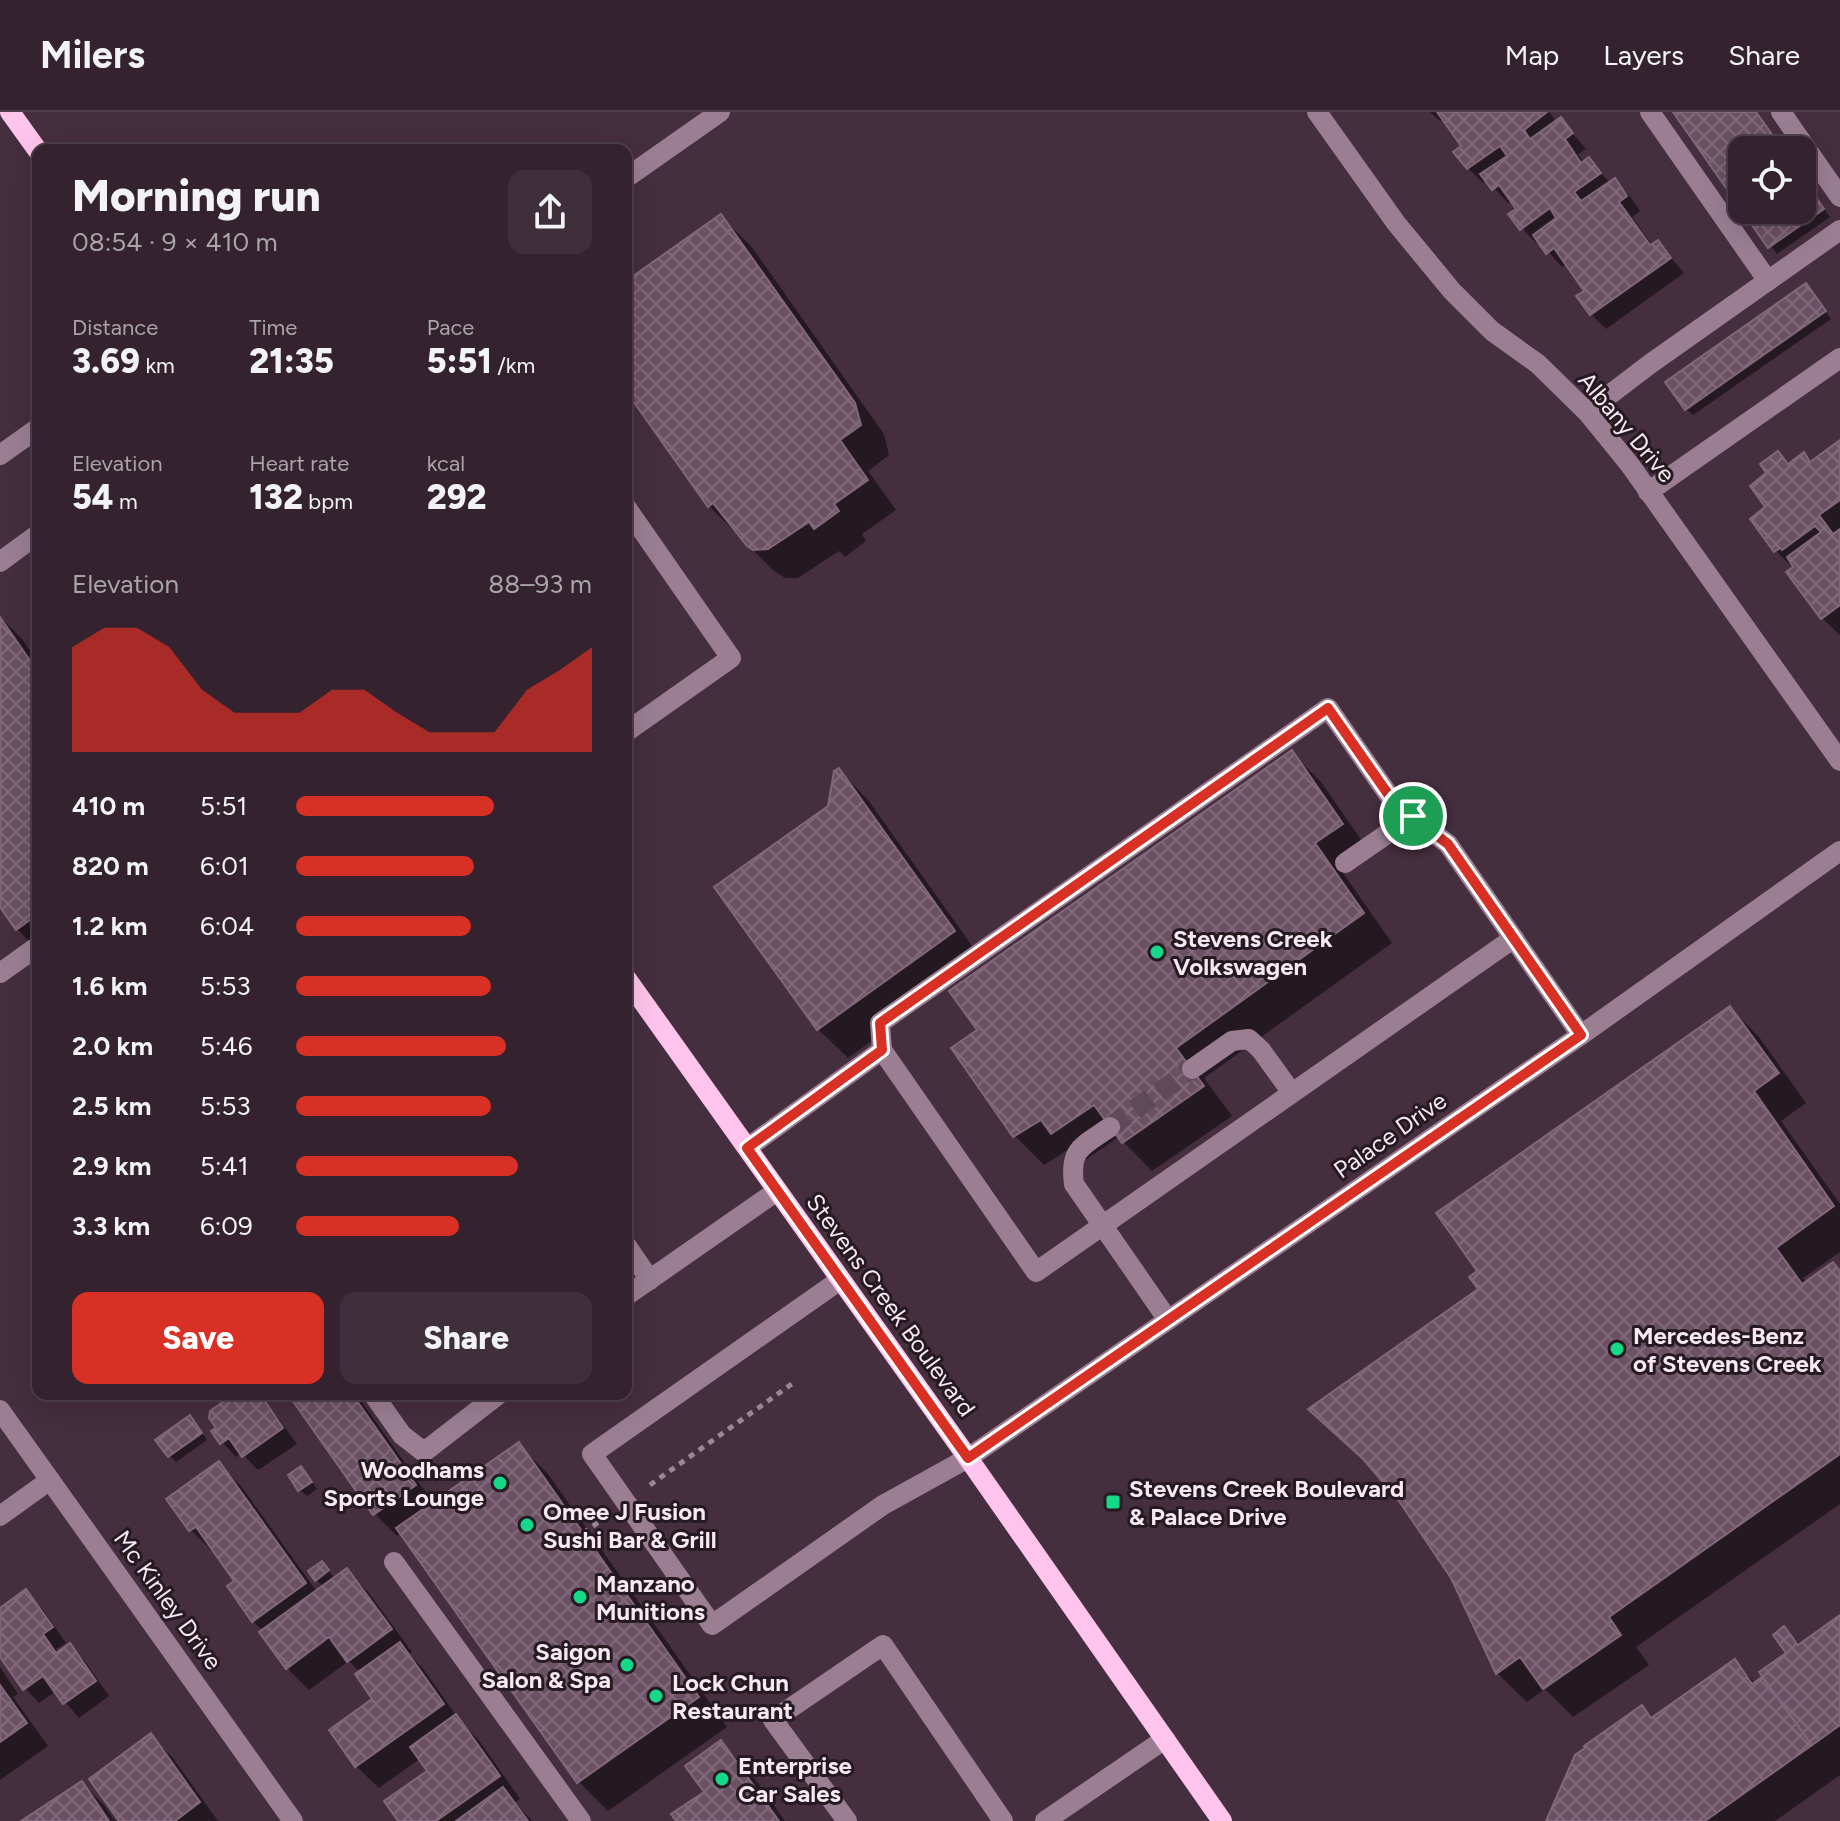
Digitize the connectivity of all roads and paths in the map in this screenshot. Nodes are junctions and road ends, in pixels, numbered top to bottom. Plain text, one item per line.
1 (10, 112) edge
2 (720, 112) edge
3 (1317, 112) edge
4 (1650, 112) edge
5 (1781, 112) edge
6 (33, 144) edge
7 (632, 174) edge
8 (1840, 197) edge
9 (1840, 230) edge
10 (1768, 281) junction
11 (1840, 358) edge
12 (1587, 412) junction
13 (32, 432) edge
14 (0, 455) edge
15 (1648, 492) junction
16 (632, 516) edge
17 (32, 538) edge
18 (0, 562) edge
19 (632, 728) edge
20 (1840, 761) edge
21 (1413, 816) junction
22 (1840, 851) edge
23 (1345, 863) dead end
24 (1514, 938) junction
25 (32, 950) edge
26 (0, 973) edge
27 (632, 986) edge
28 (1581, 1035) junction
29 (882, 1050) junction
30 (1192, 1069) tunnel mouth
31 (1292, 1093) junction
32 (1110, 1127) tunnel mouth
33 (747, 1148) junction
34 (777, 1191) junction
35 (1102, 1225) junction
36 (632, 1254) edge
37 (650, 1280) junction
38 (840, 1280) junction
39 (632, 1292) edge
40 (1168, 1320) junction
41 (796, 1381) dead end
42 (377, 1400) edge
43 (491, 1400) edge
44 (0, 1410) edge
45 (968, 1458) junction
46 (50, 1480) junction
47 (626, 1503) junction
48 (0, 1516) edge
49 (583, 1533) dead end
50 (394, 1562) dead end
51 (1165, 1739) junction
52 (293, 1821) edge
53 (581, 1821) edge
54 (847, 1821) edge
55 (1003, 1821) edge
56 (1045, 1821) edge
57 (1222, 1821) edge

1 - 6 main road
2 - 7 street
3 - 12 street, Albany Drive
4 - 10 street
5 - 8 street
9 - 10 street
10 - 12 street
11 - 15 street
12 - 15 street, Albany Drive
13 - 14 street
15 - 20 street, Albany Drive
16 - 19 street
17 - 18 street
21 - 23 street
21 - 24 street
21 - 29 street
22 - 28 street, Palace Drive
24 - 28 street
24 - 31 street
25 - 26 street
27 - 33 main road, Stevens Creek Boulevard
28 - 40 street, Palace Drive
29 - 33 street
29 - 35 street
30 - 31 street
31 - 35 street
32 - 35 street
33 - 34 main road, Stevens Creek Boulevard
34 - 37 street
34 - 38 main road, Stevens Creek Boulevard
35 - 40 street
36 - 37 street
37 - 39 street
38 - 45 main road, Stevens Creek Boulevard
38 - 47 street
40 - 45 street, Palace Drive
41 - 47 path
42 - 43 street
44 - 46 street, Mc Kinley Drive
45 - 47 street, Palace Drive
45 - 51 main road, Stevens Creek Boulevard
46 - 48 street
46 - 52 street, Mc Kinley Drive
47 - 49 path
50 - 53 street
51 - 56 street
51 - 57 main road, Stevens Creek Boulevard
54 - 55 street

